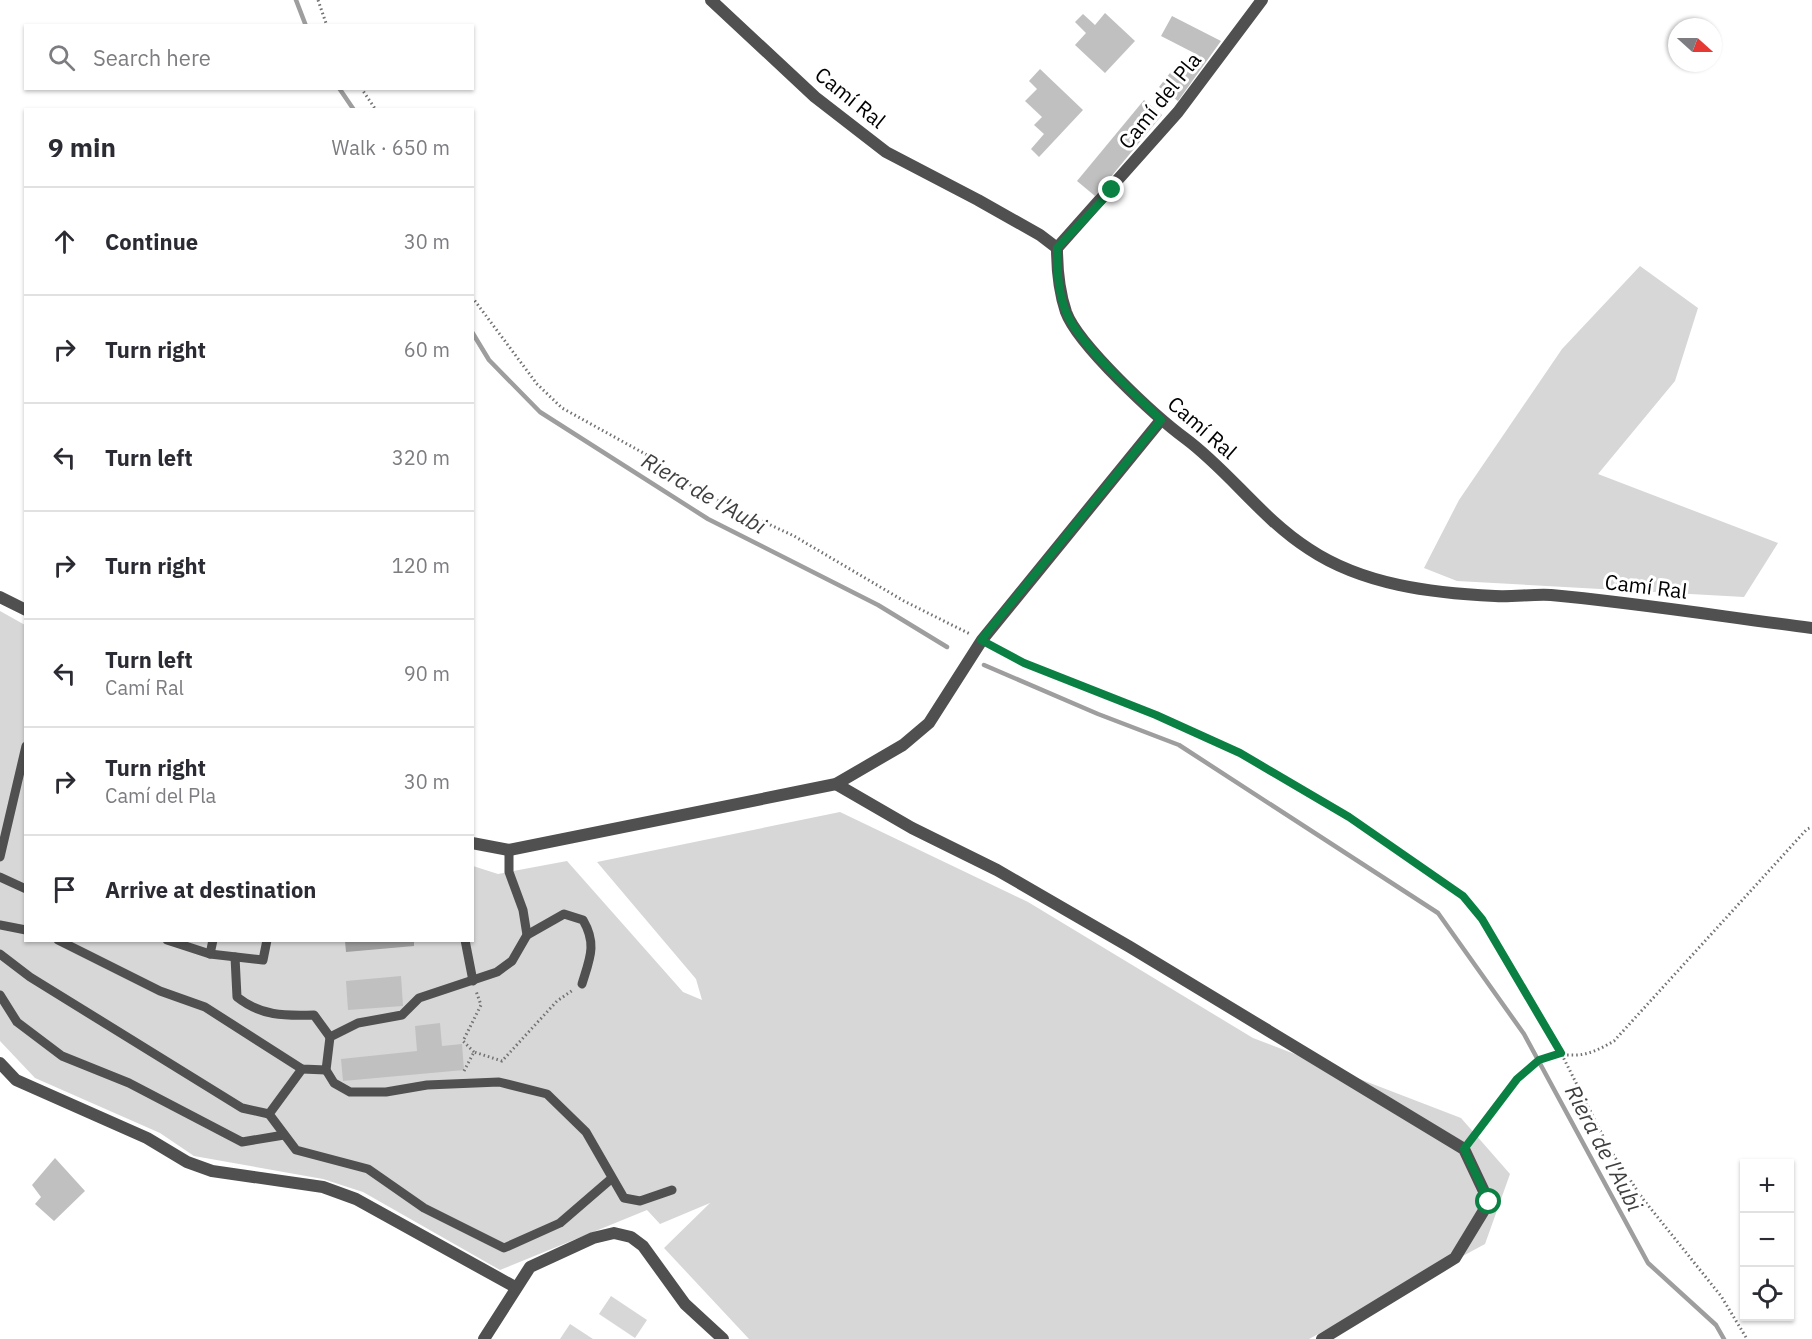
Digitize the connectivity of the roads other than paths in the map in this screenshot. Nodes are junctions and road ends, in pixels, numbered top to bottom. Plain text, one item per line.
1 (711, 0) edge
2 (1262, 0) edge
3 (1057, 248) junction
4 (1161, 420) junction
5 (0, 597) edge
6 (24, 609) edge
7 (1812, 628) edge
8 (24, 755) edge
9 (836, 784) junction
10 (474, 843) edge
11 (509, 850) junction
12 (0, 857) edge
13 (0, 877) edge
14 (24, 888) edge
15 (0, 925) edge
16 (24, 930) edge
17 (527, 935) junction
18 (62, 942) edge
19 (172, 942) edge
20 (213, 942) edge
21 (267, 942) edge
22 (465, 942) edge
23 (0, 954) edge
24 (210, 954) junction
25 (235, 957) junction
26 (473, 981) junction
27 (582, 984) road end
28 (0, 996) edge
29 (330, 1037) junction
30 (0, 1063) edge
31 (302, 1069) junction
32 (326, 1070) junction
33 (269, 1114) junction
34 (284, 1135) junction
35 (611, 1179) junction
36 (672, 1190) dead end
37 (515, 1287) junction
38 (484, 1339) edge
39 (723, 1339) edge
40 (1322, 1339) edge

1 - 3 street, Camí Ral
2 - 3 street, Camí del Pla
3 - 4 street, Camí Ral
4 - 7 street, Camí Ral
4 - 9 street
5 - 6 street
8 - 12 lane
9 - 11 street
9 - 40 street
10 - 11 street
11 - 17 lane
13 - 14 lane
15 - 16 lane
17 - 26 lane
17 - 27 lane
18 - 31 lane
19 - 24 lane
20 - 24 lane
21 - 25 lane
22 - 26 lane
23 - 33 lane
24 - 25 lane
25 - 29 lane
26 - 29 lane
28 - 34 lane
29 - 32 lane
30 - 37 street
31 - 32 lane
31 - 33 lane
32 - 35 lane
33 - 34 lane
34 - 35 lane
35 - 36 lane
37 - 38 street
37 - 39 street

